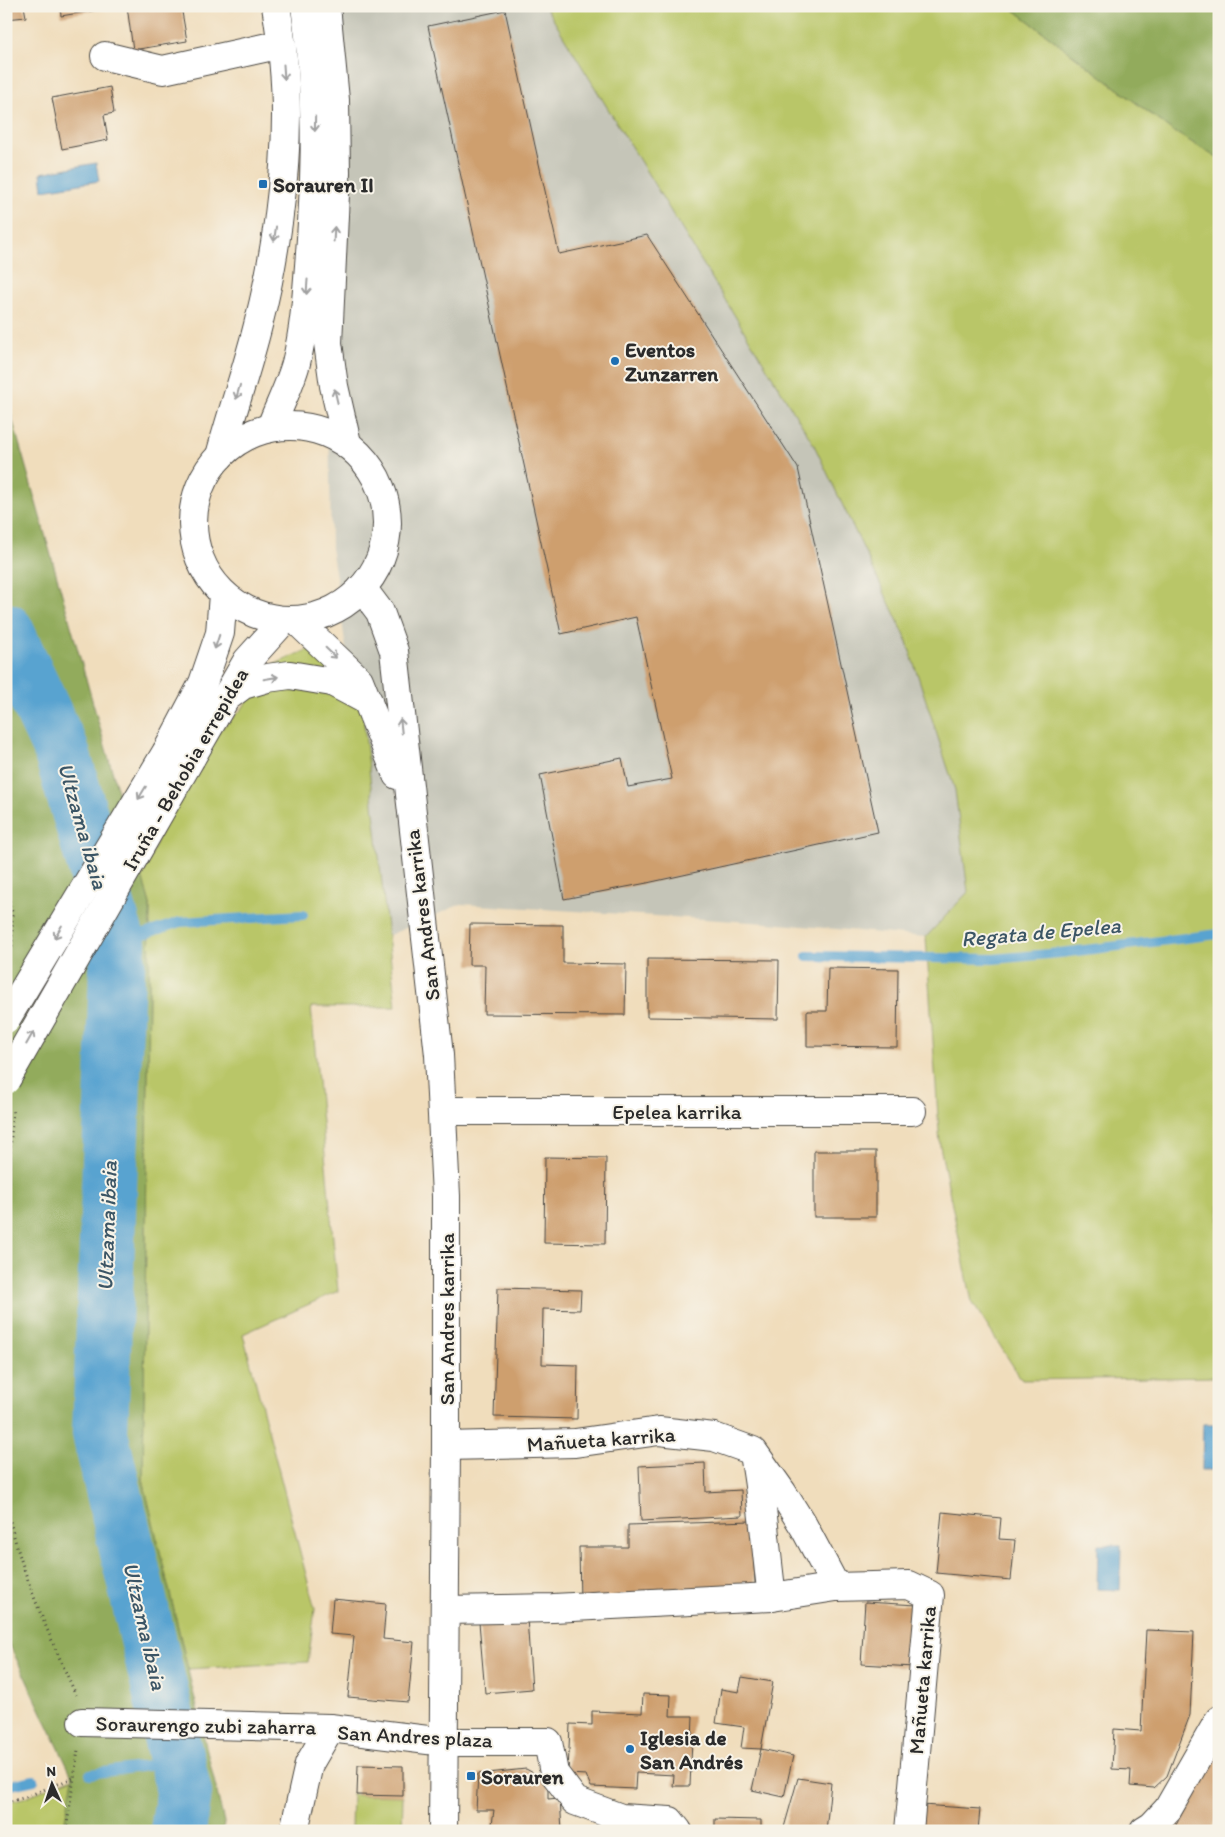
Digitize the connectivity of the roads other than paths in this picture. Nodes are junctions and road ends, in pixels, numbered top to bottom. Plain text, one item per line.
1 (276, 6) edge
2 (305, 6) edge
3 (326, 6) edge
4 (333, 6) edge
5 (330, 38) junction
6 (282, 44) junction
7 (105, 56) dead end
8 (271, 427) junction
9 (347, 443) junction
10 (220, 456) junction
11 (362, 588) junction
12 (223, 594) junction
13 (290, 620) junction
14 (227, 697) junction
15 (368, 702) junction
16 (179, 754) junction
17 (410, 810) junction
18 (6, 1019) edge
19 (6, 1080) edge
20 (442, 1111) junction
21 (912, 1111) dead end
22 (446, 1446) junction
23 (753, 1451) junction
24 (836, 1587) junction
25 (772, 1597) junction
26 (445, 1610) junction
27 (1219, 1720) edge
28 (82, 1722) road end
29 (330, 1728) junction
30 (444, 1742) junction
31 (294, 1831) edge
32 (443, 1831) edge
33 (678, 1831) edge
34 (910, 1831) edge
35 (1144, 1831) edge

1 - 6 main road
2 -> 8 main road
3 - 5 main road
4 - 5 main road
9 -> 5 main road
6 - 7 main road
6 -> 10 main road
8 - 9 main road
8 - 10 main road
9 - 11 main road
10 - 12 main road
11 - 13 main road
17 -> 11 main road
12 - 13 main road
12 -> 16 main road, Iruña - Behobia errepidea
13 - 14 main road, Iruña - Behobia errepidea
13 -> 15 main road
14 -> 15 main road
14 - 16 main road, Iruña - Behobia errepidea
15 - 17 main road
16 -> 18 main road, Iruña - Behobia errepidea, bridge
19 -> 16 main road, Iruña - Behobia errepidea, bridge
17 - 20 main road, San Andres karrika
20 - 21 main road, Epelea karrika
20 - 22 main road, San Andres karrika
22 - 23 main road, Mañueta karrika
22 - 26 main road, San Andres karrika
23 - 24 main road
23 - 25 main road
24 - 25 main road, Mañueta karrika
24 - 34 main road, Mañueta karrika
25 - 26 main road, Mañueta karrika
26 - 30 main road, San Andres karrika
27 - 35 main road
28 - 29 main road, Soraurengo zubi zaharra
29 - 30 main road, San Andres plaza
29 - 31 main road, San Andres plaza
30 - 32 main road, San Andres karrika
30 - 33 main road, San Andres plaza

